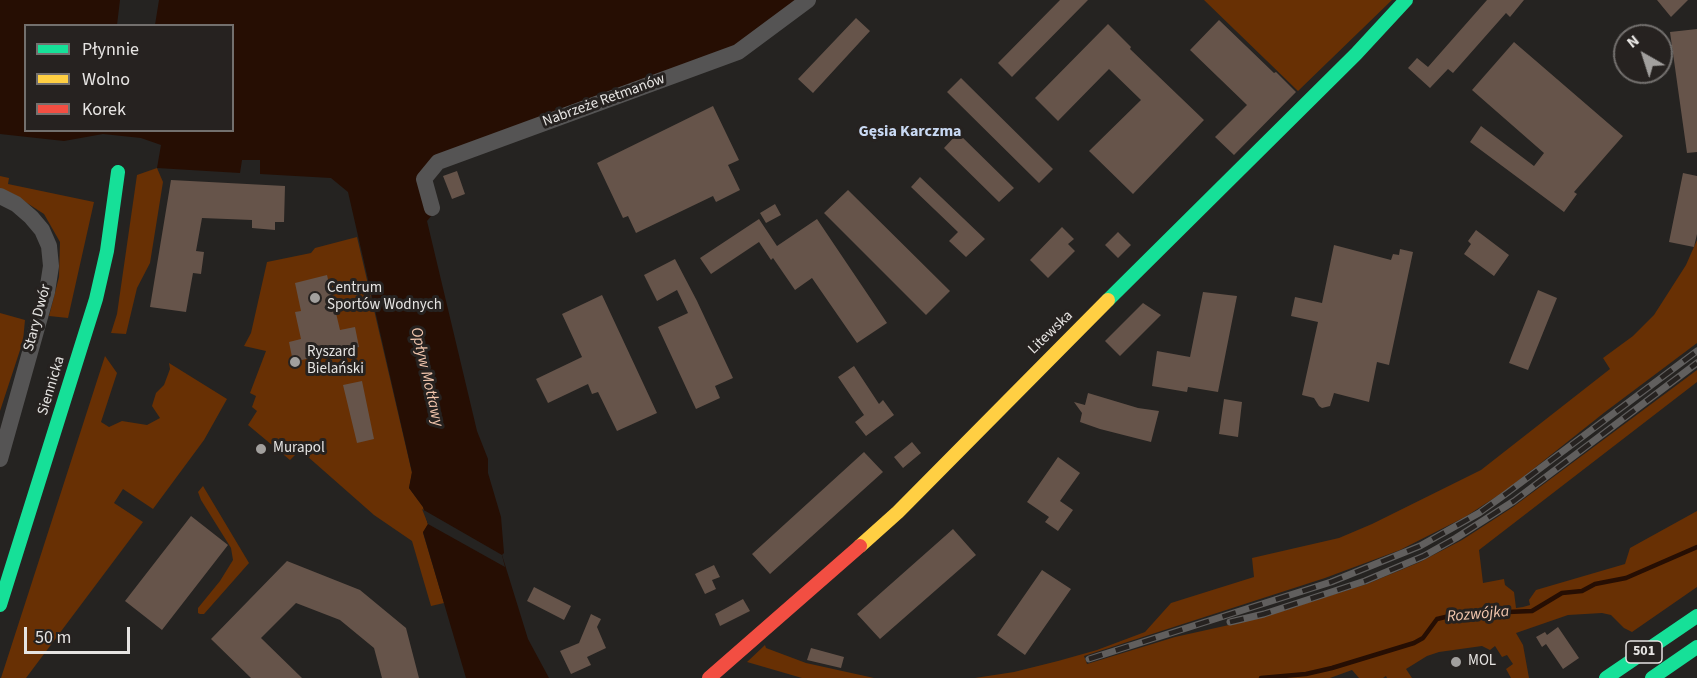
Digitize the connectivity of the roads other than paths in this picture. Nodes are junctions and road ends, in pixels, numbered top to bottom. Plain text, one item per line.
1 (808, 0) edge
2 (1406, 0) edge
3 (118, 172) dead end
4 (0, 196) edge
5 (432, 208) dead end
6 (0, 459) edge
7 (0, 605) edge
8 (1697, 616) edge
9 (1682, 626) junction
10 (1697, 647) edge
11 (709, 678) edge
12 (1606, 678) edge
13 (1652, 678) edge

1 - 5 street, Nabrzeże Retmanów
2 - 11 street, Litewska
3 - 7 street, Siennicka
4 - 6 street, Stary Dwór
8 - 9 street, 501
9 - 10 street
9 - 12 street, 501
10 - 13 street, 501

